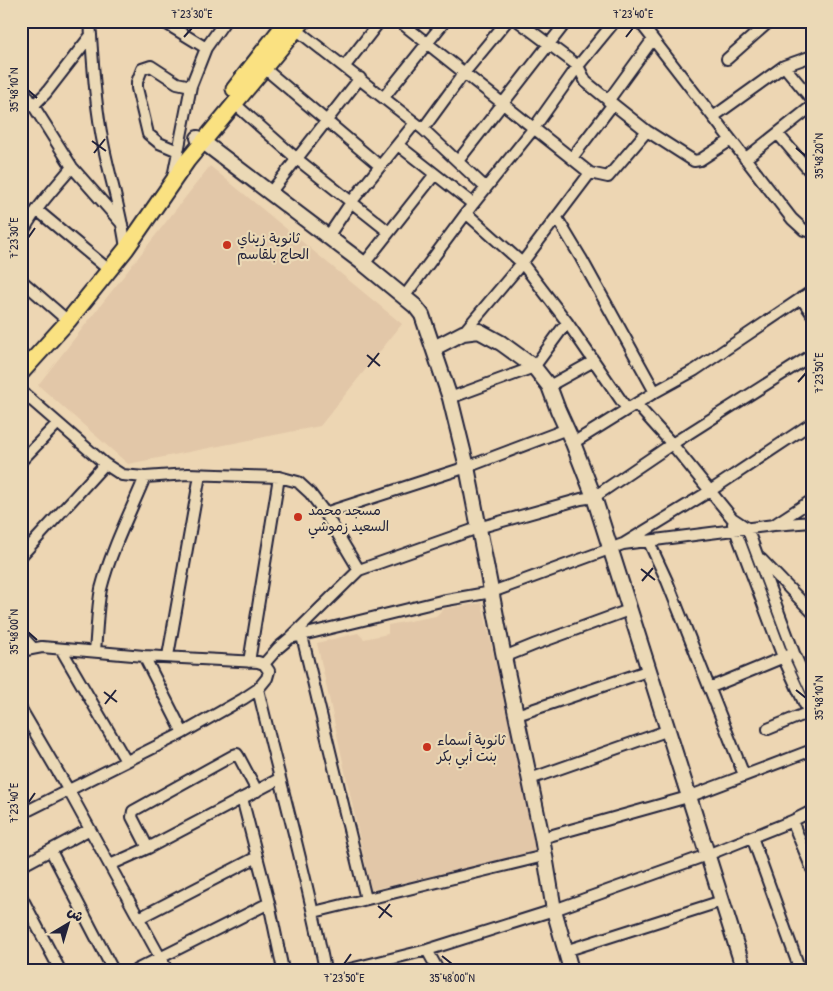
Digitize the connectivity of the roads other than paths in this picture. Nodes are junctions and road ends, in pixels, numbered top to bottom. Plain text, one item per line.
1 (90, 21) edge
2 (162, 21) edge
3 (225, 21) edge
4 (380, 21) edge
5 (399, 21) edge
6 (445, 21) edge
7 (506, 21) edge
8 (518, 21) edge
9 (568, 21) edge
10 (615, 21) edge
11 (640, 21) edge
12 (770, 21) edge
13 (295, 24) edge
14 (91, 35) junction
15 (653, 39) junction
16 (428, 44) junction
17 (549, 45) junction
18 (206, 48) junction
19 (812, 56) edge
20 (727, 59) dead end
21 (345, 66) junction
22 (578, 66) junction
23 (784, 66) junction
24 (264, 68) junction
25 (464, 73) junction
26 (360, 78) junction
27 (21, 86) edge
28 (191, 86) junction
29 (384, 97) junction
30 (812, 100) edge
31 (611, 102) junction
32 (502, 103) junction
33 (234, 104) junction
34 (33, 106) junction
35 (812, 106) edge
36 (713, 117) junction
37 (326, 122) junction
38 (419, 126) junction
39 (534, 128) junction
40 (647, 131) junction
41 (778, 134) junction
42 (201, 140) junction
43 (731, 140) junction
44 (398, 145) junction
45 (183, 156) junction
46 (572, 158) junction
47 (297, 159) junction
48 (745, 159) junction
49 (458, 161) junction
50 (380, 166) junction
51 (72, 167) junction
52 (590, 173) junction
53 (435, 174) junction
54 (812, 174) edge
55 (486, 188) junction
56 (270, 193) junction
57 (352, 201) junction
58 (473, 204) junction
59 (37, 210) junction
60 (466, 214) junction
61 (557, 218) junction
62 (123, 224) junction
63 (389, 232) junction
64 (812, 232) edge
65 (21, 236) edge
66 (327, 238) junction
67 (126, 250) junction
68 (522, 262) junction
69 (364, 264) junction
70 (109, 270) junction
71 (21, 280) edge
72 (812, 291) edge
73 (404, 297) junction
74 (801, 298) junction
75 (812, 314) edge
76 (68, 321) junction
77 (567, 322) junction
78 (463, 333) junction
79 (434, 348) junction
80 (812, 355) edge
81 (594, 361) junction
82 (534, 366) junction
83 (21, 373) edge
84 (549, 386) junction
85 (21, 391) edge
86 (655, 392) junction
87 (450, 398) junction
88 (632, 406) junction
89 (58, 423) junction
90 (812, 423) edge
91 (567, 429) junction
92 (573, 443) junction
93 (672, 444) junction
94 (21, 460) edge
95 (105, 464) junction
96 (467, 466) junction
97 (200, 475) junction
98 (145, 477) junction
99 (280, 477) junction
100 (710, 491) junction
101 (594, 497) junction
102 (812, 500) edge
103 (325, 513) junction
104 (732, 518) junction
105 (810, 524) edge
106 (774, 525) junction
107 (478, 528) junction
108 (748, 528) junction
109 (734, 531) junction
110 (650, 542) junction
111 (616, 547) junction
112 (757, 554) junction
113 (21, 556) edge
114 (359, 570) junction
115 (492, 592) junction
116 (630, 610) junction
117 (812, 612) edge
118 (21, 635) edge
119 (302, 636) junction
120 (290, 638) junction
121 (34, 648) junction
122 (61, 649) junction
123 (21, 651) edge
124 (95, 651) junction
125 (794, 653) junction
126 (144, 656) junction
127 (168, 656) junction
128 (504, 657) junction
129 (783, 657) junction
130 (249, 662) junction
131 (264, 664) junction
132 (650, 670) junction
133 (709, 688) junction
134 (258, 689) junction
135 (812, 694) edge
136 (21, 709) edge
137 (517, 715) junction
138 (811, 715) edge
139 (768, 729) dead end
140 (669, 730) junction
141 (183, 733) junction
142 (812, 750) edge
143 (126, 761) junction
144 (744, 775) junction
145 (279, 779) junction
146 (530, 779) junction
147 (69, 791) junction
148 (257, 791) junction
149 (688, 797) junction
150 (242, 798) junction
151 (812, 811) edge
152 (21, 814) edge
153 (792, 821) junction
154 (90, 830) junction
155 (752, 837) junction
156 (542, 838) junction
157 (148, 848) junction
158 (51, 850) junction
159 (707, 855) junction
160 (544, 856) junction
161 (257, 857) junction
162 (110, 864) junction
163 (21, 866) edge
164 (812, 869) edge
165 (21, 896) edge
166 (366, 899) junction
167 (722, 901) junction
168 (269, 904) junction
169 (554, 910) junction
170 (314, 912) junction
171 (139, 918) junction
172 (427, 950) junction
173 (565, 951) junction
174 (160, 957) junction
175 (812, 967) edge
176 (60, 970) edge
177 (113, 970) edge
178 (136, 970) edge
179 (167, 970) edge
180 (283, 970) edge
181 (325, 970) edge
182 (346, 970) edge
183 (438, 970) edge
184 (571, 970) edge
185 (744, 970) edge
186 (800, 970) edge
187 (804, 970) edge

1 - 14 street
2 - 18 street
3 - 18 street
4 - 21 street
5 - 16 street
6 - 16 street
7 - 25 street
8 - 17 street
9 - 17 street
10 - 22 street
11 - 15 street
12 - 20 street
13 - 21 street
13 - 24 main road
13 - 42 main road
14 - 34 street
14 - 62 street
15 - 31 street
15 - 36 street
16 - 25 street
16 - 29 street
17 - 22 street
17 - 32 street
18 - 28 street
19 - 23 street
21 - 26 street
22 - 31 street
22 - 39 street
23 - 30 street
23 - 36 street
24 - 33 main road
24 - 37 street
25 - 32 street
25 - 38 street
26 - 29 street
26 - 37 street
27 - 34 street
28 - 45 street
28 - 45 street
29 - 38 street
31 - 40 street
31 - 46 street
32 - 39 street
32 - 49 street
33 - 42 main road
33 - 47 street
34 - 51 street
35 - 41 street
36 - 43 street
37 - 47 street
37 - 50 street
38 - 44 street
38 - 49 street
39 - 46 street
39 - 55 street
40 - 43 street
40 - 52 street
41 - 48 street
41 - 54 street
42 - 45 main road
42 - 56 main road
43 - 48 street
44 - 50 street
44 - 53 street
45 - 67 main road
46 - 52 street
47 - 56 street
47 - 57 street
48 - 64 street
49 - 55 street
50 - 57 street
51 - 59 street
51 - 62 street
52 - 61 street
53 - 58 street
53 - 63 street
55 - 58 street
56 - 66 main road
57 - 63 street
57 - 66 street
58 - 60 street
59 - 65 street
59 - 70 street
60 - 68 street
60 - 73 street
61 - 68 street
61 - 86 street
62 - 67 street
63 - 69 street
66 - 69 main road
67 - 70 main road
68 - 77 street
68 - 78 street
69 - 73 main road
70 - 76 main road
71 - 76 street
72 - 74 street
73 - 79 main road
74 - 75 street
74 - 86 street
76 - 83 main road
77 - 81 street
77 - 82 street
78 - 79 main road
78 - 82 main road
79 - 87 main road
80 - 93 street
81 - 84 street
81 - 88 street
82 - 84 main road
82 - 87 street
84 - 91 main road
85 - 89 street
86 - 88 street
87 - 96 main road
88 - 92 street
88 - 93 street
89 - 94 street
89 - 95 street
90 - 100 street
91 - 92 main road
91 - 96 street
92 - 101 main road
93 - 100 street
93 - 101 street
95 - 98 street
95 - 113 street
96 - 103 street
96 - 107 main road
97 - 98 street
97 - 99 street
97 - 127 street
98 - 124 street
99 - 103 street
99 - 130 street
100 - 104 street
100 - 111 street
101 - 107 street
101 - 111 main road
102 - 106 street
103 - 114 street
104 - 108 street
104 - 109 street
105 - 106 street
106 - 108 street
107 - 114 street
107 - 115 main road
108 - 109 street
108 - 112 street
109 - 110 street
109 - 129 street
110 - 111 street
110 - 133 street
111 - 115 street
111 - 116 main road
112 - 117 street
112 - 125 street
114 - 120 street
115 - 119 street
115 - 128 main road
116 - 128 street
116 - 132 main road
118 - 121 street
119 - 120 street
119 - 166 street
120 - 131 street
121 - 122 street
121 - 123 street
122 - 124 street
122 - 143 street
124 - 126 street
125 - 129 street
125 - 135 street
126 - 127 street
126 - 141 street
127 - 130 street
128 - 137 main road
129 - 133 street
129 - 138 street
130 - 131 street
131 - 134 street
132 - 137 street
132 - 140 main road
133 - 144 street
134 - 141 street
134 - 145 street
136 - 147 street
137 - 146 main road
138 - 139 street
140 - 146 street
140 - 149 main road
141 - 143 street
142 - 144 street
143 - 147 street
144 - 149 street
145 - 148 street
145 - 170 street
146 - 156 main road
147 - 152 street
147 - 154 street
148 - 150 street
148 - 157 street
149 - 156 street
149 - 159 main road
150 - 157 street
150 - 161 street
151 - 153 street
153 - 155 street
153 - 164 street
154 - 158 street
154 - 162 street
155 - 159 street
155 - 186 street
156 - 160 main road
157 - 162 street
158 - 163 street
158 - 177 street
159 - 167 main road
159 - 169 street
160 - 166 street
160 - 169 main road
161 - 168 street
161 - 171 street
162 - 171 street
165 - 176 street
166 - 170 street
167 - 173 street
167 - 185 main road
168 - 174 street
168 - 180 street
169 - 172 street
169 - 173 main road
170 - 181 street
171 - 174 street
172 - 182 street
172 - 183 street
173 - 184 main road
174 - 178 street
174 - 179 street
175 - 187 street

